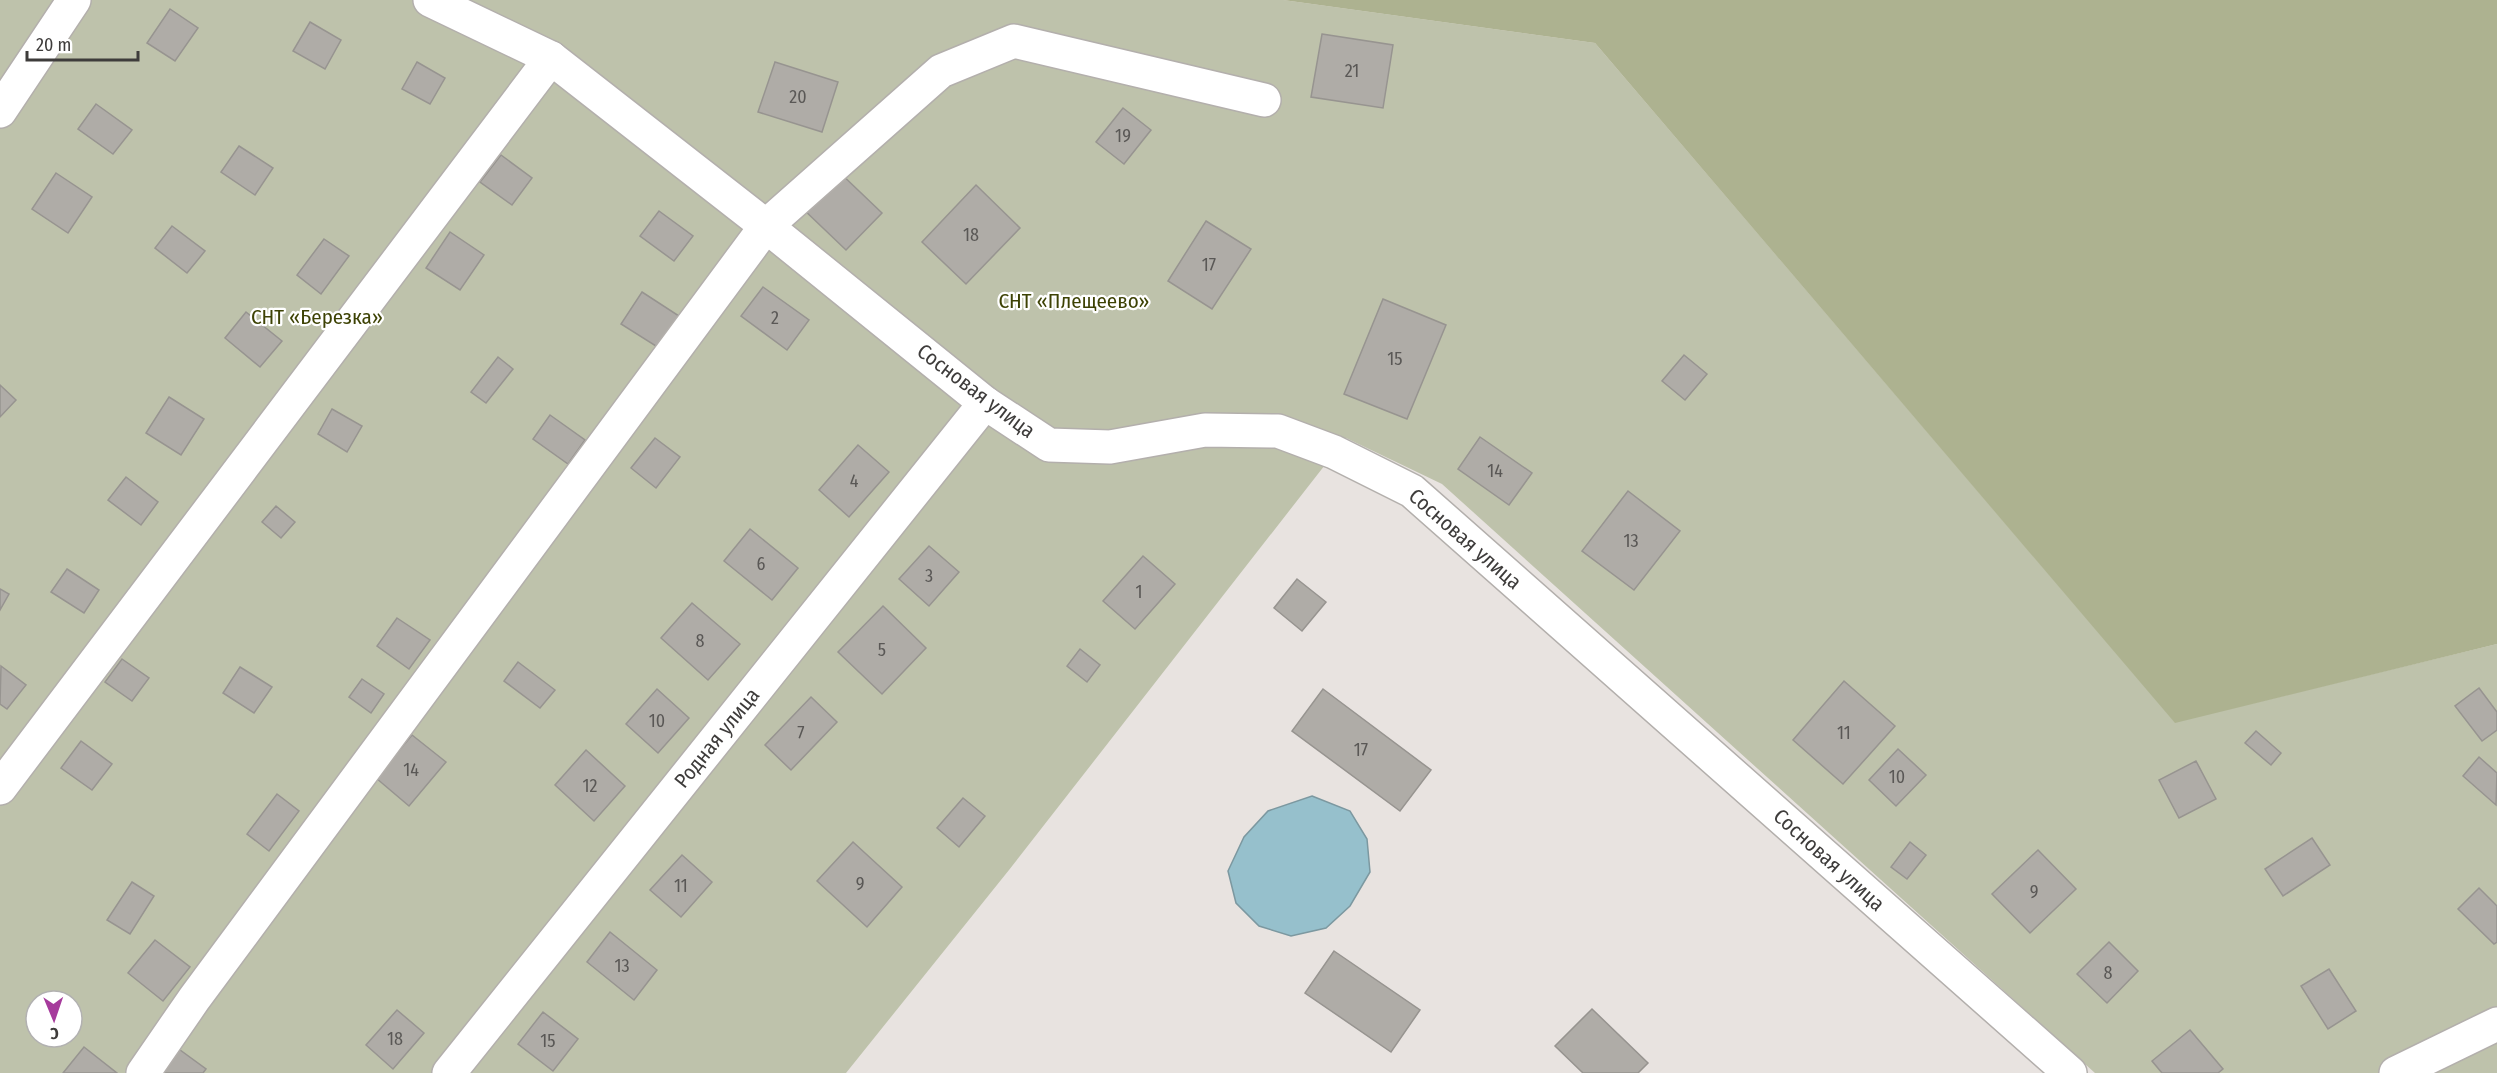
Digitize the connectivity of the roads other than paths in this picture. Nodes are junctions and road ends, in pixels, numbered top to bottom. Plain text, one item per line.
1 (74, 0) edge
2 (430, 0) edge
3 (551, 58) junction
4 (1264, 100) dead end
5 (0, 111) edge
6 (766, 226) junction
7 (985, 403) junction
8 (0, 788) edge
9 (2497, 1024) edge
10 (143, 1073) edge
11 (449, 1073) edge
12 (2070, 1073) edge
13 (2396, 1073) edge

1 - 5 street
2 - 3 street, Сосновая улица
3 - 6 street, Сосновая улица
3 - 8 street
4 - 6 street
6 - 7 street, Сосновая улица
6 - 10 street
7 - 11 street, Родная улица
7 - 12 street, Сосновая улица
9 - 13 street

